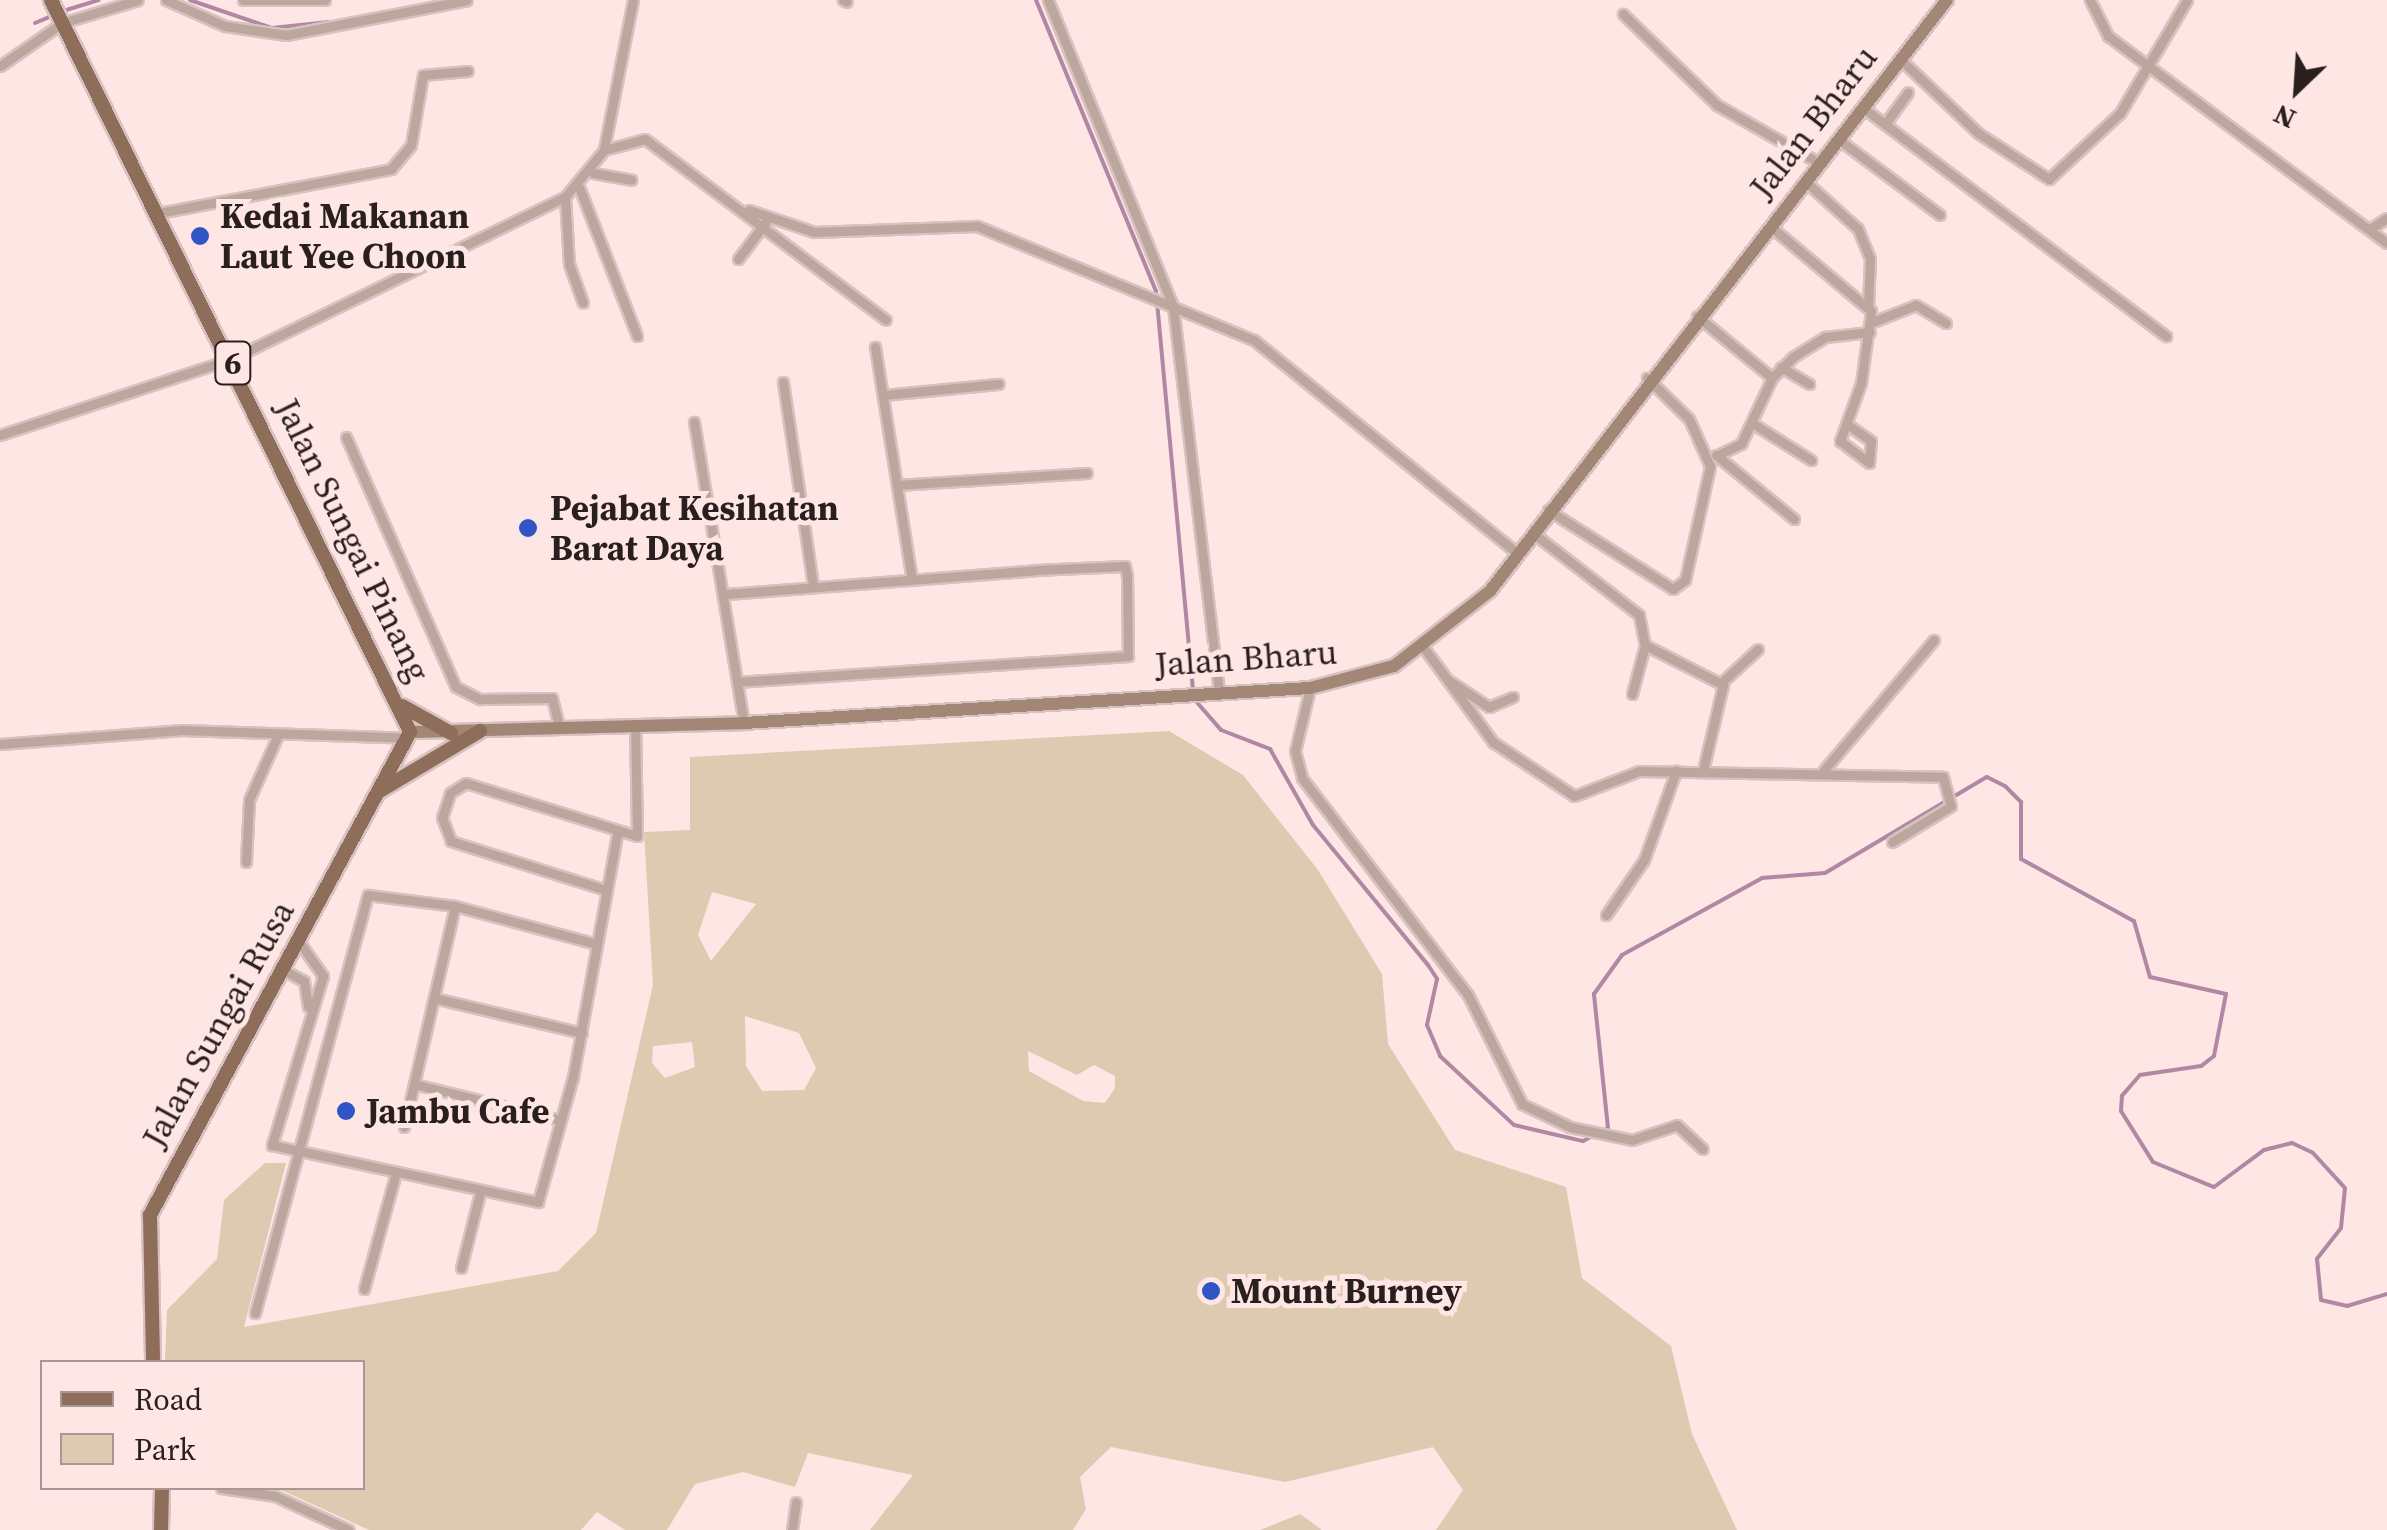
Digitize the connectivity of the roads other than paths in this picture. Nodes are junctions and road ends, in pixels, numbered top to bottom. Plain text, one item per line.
1 (52, 0) edge
2 (138, 0) edge
3 (166, 0) edge
4 (244, 0) edge
5 (323, 0) edge
6 (467, 0) edge
7 (633, 0) edge
8 (1048, 0) edge
9 (1947, 0) edge
10 (2090, 0) edge
11 (2188, 0) edge
12 (1623, 14) dead end
13 (62, 23) junction
14 (1900, 59) junction
15 (0, 66) edge
16 (468, 70) dead end
17 (2152, 70) junction
18 (1908, 92) dead end
19 (1862, 107) junction
20 (1885, 124) junction
21 (1838, 139) junction
22 (604, 150) junction
23 (1820, 163) junction
24 (590, 175) junction
25 (632, 180) dead end
26 (1806, 182) junction
27 (578, 187) junction
28 (565, 197) junction
29 (747, 210) junction
30 (159, 214) junction
31 (1940, 215) dead end
32 (770, 216) junction
33 (2387, 218) edge
34 (763, 226) junction
35 (1770, 226) junction
36 (2370, 229) junction
37 (2387, 243) edge
38 (738, 260) dead end
39 (583, 303) dead end
40 (1173, 306) junction
41 (1868, 307) junction
42 (1697, 316) junction
43 (886, 320) dead end
44 (1946, 323) dead end
45 (1870, 328) junction
46 (637, 336) dead end
47 (2166, 336) dead end
48 (875, 346) dead end
49 (230, 358) junction
50 (1781, 367) junction
51 (1647, 378) junction
52 (1772, 378) junction
53 (783, 382) dead end
54 (998, 384) dead end
55 (1809, 384) dead end
56 (883, 395) junction
57 (694, 422) dead end
58 (1752, 423) junction
59 (1847, 424) junction
60 (0, 435) edge
61 (346, 437) dead end
62 (1704, 450) junction
63 (1718, 455) junction
64 (1811, 460) dead end
65 (1088, 473) dead end
66 (897, 485) junction
67 (1548, 510) junction
68 (1794, 519) dead end
69 (1533, 533) junction
70 (1518, 554) junction
71 (912, 580) junction
72 (813, 586) junction
73 (726, 594) junction
74 (1934, 640) dead end
75 (1645, 645) junction
76 (1424, 648) junction
77 (1758, 649) dead end
78 (1446, 680) junction
79 (741, 682) junction
80 (1721, 683) junction
81 (1310, 688) junction
82 (1219, 692) junction
83 (1632, 694) dead end
84 (1513, 698) dead end
85 (402, 705) junction
86 (744, 723) junction
87 (635, 726) junction
88 (560, 729) junction
89 (480, 732) junction
90 (451, 733) junction
91 (409, 735) junction
92 (277, 737) junction
93 (1, 742) edge
94 (1703, 770) junction
95 (1824, 770) junction
96 (1676, 771) junction
97 (377, 793) junction
98 (616, 834) junction
99 (1892, 842) dead end
100 (246, 862) dead end
101 (606, 890) junction
102 (455, 906) junction
103 (1606, 915) dead end
104 (298, 940) junction
105 (597, 944) junction
106 (282, 969) junction
107 (434, 998) junction
108 (308, 1007) junction
109 (582, 1033) junction
110 (414, 1084) junction
111 (561, 1120) junction
112 (404, 1128) dead end
113 (1704, 1149) dead end
114 (304, 1151) junction
115 (396, 1173) junction
116 (480, 1193) junction
117 (461, 1268) dead end
118 (364, 1289) dead end
119 (255, 1313) dead end
120 (154, 1360) edge
121 (162, 1490) edge
122 (234, 1490) edge
123 (796, 1502) dead end
124 (161, 1530) edge
125 (349, 1530) edge
126 (792, 1530) edge

1 - 13 main road, Jalan Sungai Pinang / 6
2 - 13 street
3 - 6 street
4 - 5 street
7 - 22 street
8 - 40 street
9 - 14 main road, Jalan Bharu
10 - 17 street
11 - 17 street
12 - 23 street
13 - 15 street
13 - 30 main road, Jalan Sungai Pinang / 6
14 - 17 street
14 - 19 main road, Jalan Bharu
16 - 30 street
17 - 36 street
18 - 20 street
19 - 20 street
19 - 21 main road, Jalan Bharu
20 - 47 street
21 - 23 main road, Jalan Bharu
21 - 31 street
22 - 24 street
22 - 29 street
23 - 26 main road, Jalan Bharu
24 - 25 street
24 - 27 street
26 - 35 main road, Jalan Bharu
26 - 41 street
27 - 28 street
27 - 46 street
28 - 39 street
28 - 49 street
29 - 32 street
29 - 34 street
30 - 49 main road, Jalan Sungai Pinang / 6
32 - 34 street
32 - 40 street
33 - 36 street
34 - 38 street
34 - 43 street
35 - 41 street
35 - 42 main road, Jalan Bharu
36 - 37 street
40 - 70 street
40 - 82 street
41 - 45 street
42 - 51 main road, Jalan Bharu
42 - 52 street
44 - 45 street
45 - 50 street
45 - 59 street
48 - 56 street
49 - 60 street
49 - 85 main road, Jalan Sungai Pinang / 6
50 - 52 street
50 - 55 street
51 - 62 street
51 - 67 main road, Jalan Bharu
52 - 58 street
53 - 72 street
54 - 56 street
56 - 66 street
57 - 73 street
58 - 63 street
58 - 64 street
59 - 59 street
61 - 88 street
62 - 63 street
62 - 67 street
63 - 68 street
65 - 66 street
66 - 71 street
67 - 69 main road, Jalan Bharu
69 - 70 main road, Jalan Bharu
69 - 75 street
70 - 76 main road, Jalan Bharu
71 - 72 street
71 - 79 street
72 - 73 street
73 - 79 street
74 - 95 street
75 - 80 street
75 - 83 street
76 - 78 street
76 - 81 main road, Jalan Bharu
77 - 80 street
78 - 84 street
78 - 96 street
79 - 86 street
80 - 94 street
81 - 82 main road, Jalan Bharu
81 - 113 street
82 - 86 main road, Jalan Bharu
85 - 90 main road
85 - 91 main road, Jalan Sungai Pinang / 6
86 - 87 main road, Jalan Bharu
87 - 88 main road, Jalan Bharu
87 - 98 street
88 - 89 main road, Jalan Bharu
89 - 90 main road, Jalan Bharu
89 - 97 main road
90 - 91 main road, Jalan Bharu
91 - 92 street
91 - 97 main road, Jalan Sungai Rusa
92 - 93 street
92 - 100 street
94 - 95 street
94 - 96 street
95 - 99 street
96 - 103 street
97 - 104 main road, Jalan Sungai Rusa
98 - 101 street
98 - 101 street
101 - 105 street
102 - 105 street
102 - 107 street
102 - 114 street
104 - 106 main road, Jalan Sungai Rusa
104 - 108 street
105 - 109 street
106 - 108 street
106 - 120 main road, Jalan Sungai Rusa
107 - 109 street
107 - 110 street
108 - 114 street
109 - 111 street
110 - 111 street
110 - 112 street
111 - 116 street
114 - 115 street
114 - 119 street
115 - 116 street
115 - 118 street
116 - 117 street
121 - 124 main road
122 - 125 street
123 - 126 street

